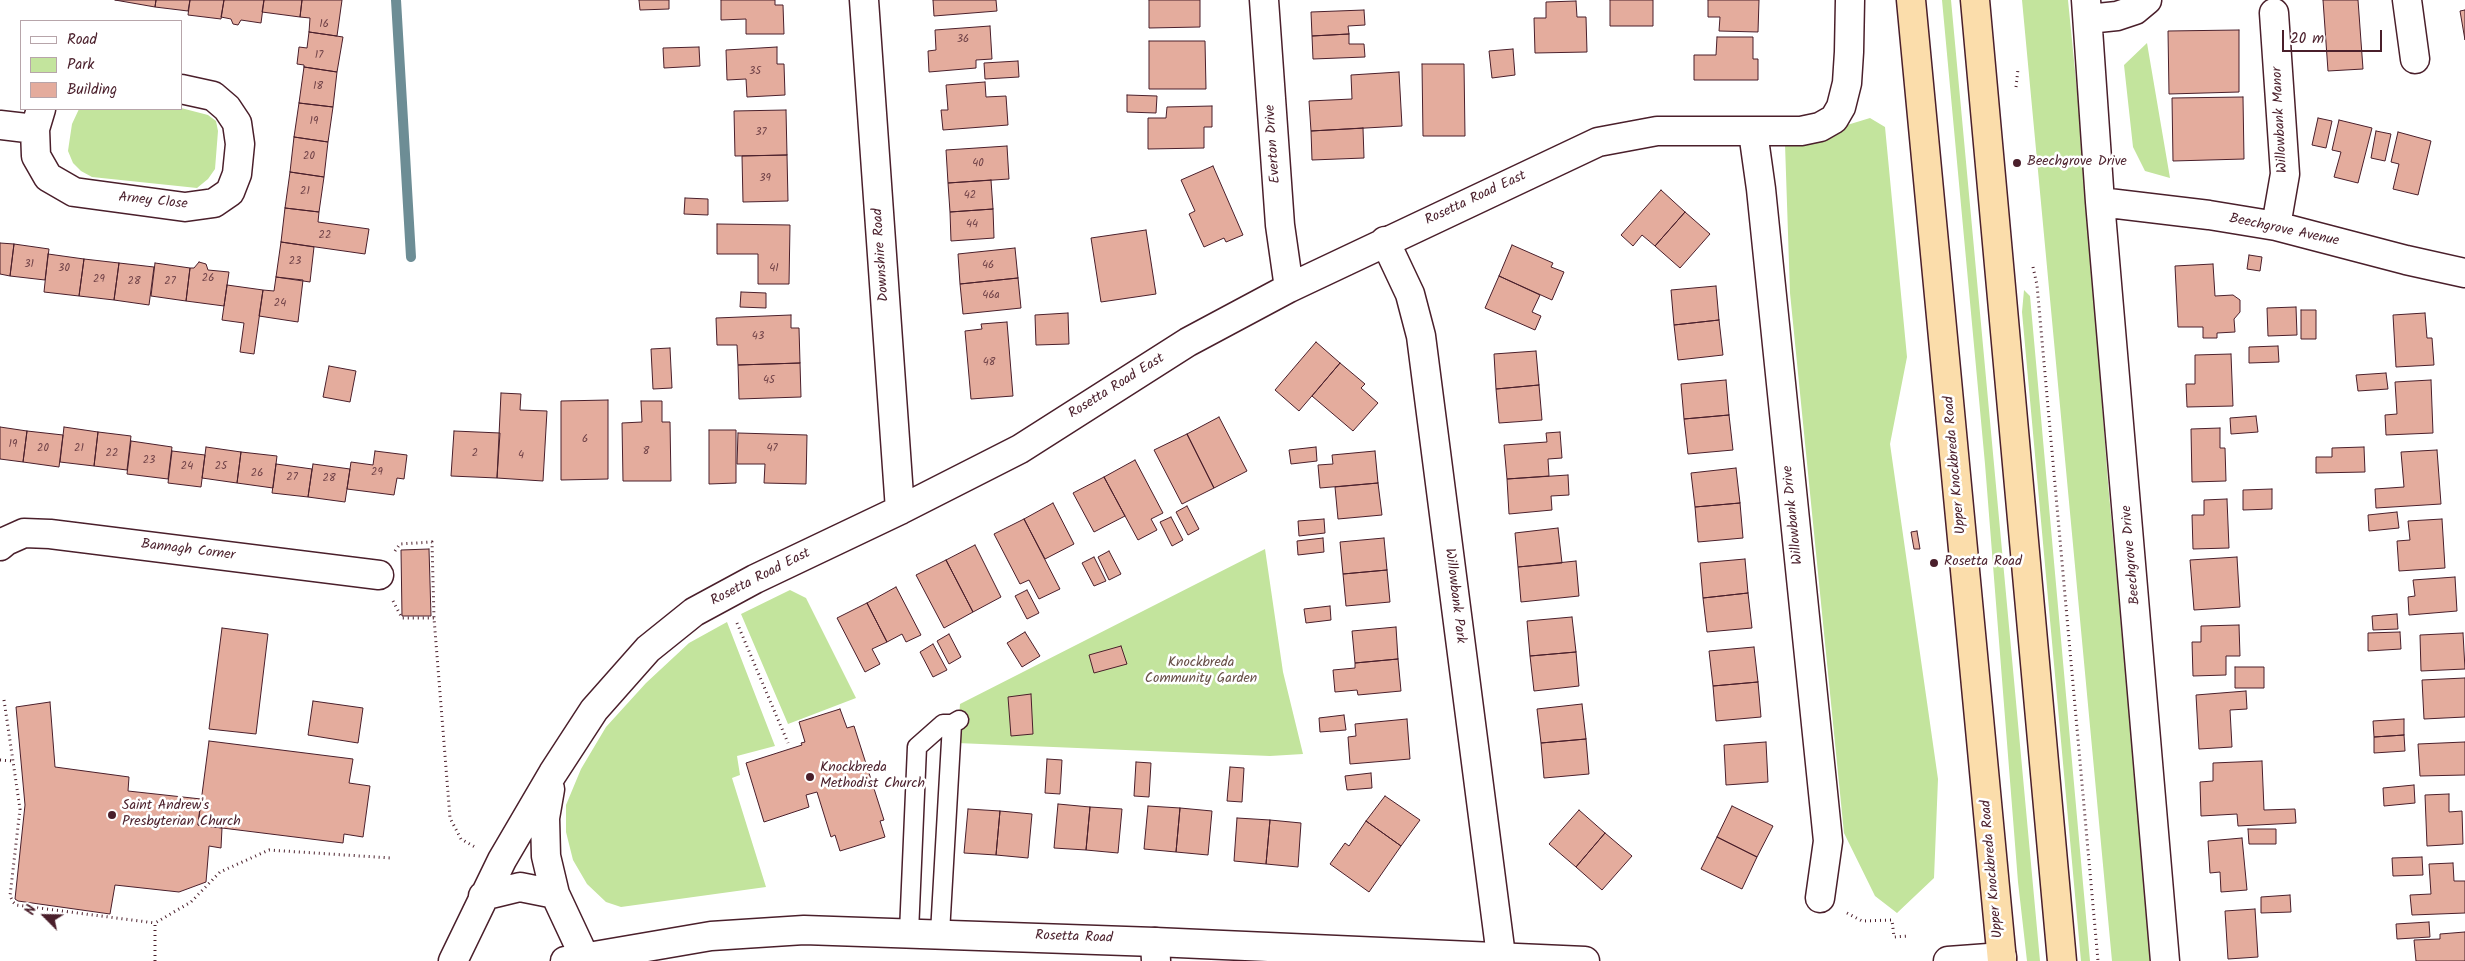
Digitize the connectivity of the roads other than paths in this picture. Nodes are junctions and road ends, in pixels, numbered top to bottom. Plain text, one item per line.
1 (864, 0) edge
2 (1264, 0) edge
3 (1850, 0) edge
4 (1911, 0) edge
5 (1975, 0) edge
6 (2148, 0) edge
7 (2407, 0) edge
8 (2087, 9) edge
9 (2274, 12) dead end
10 (2415, 59) dead end
11 (182, 89) edge
12 (38, 119) edge
13 (0, 125) edge
14 (1753, 132) junction
15 (2100, 202) junction
16 (2276, 226) junction
17 (1385, 241) junction
18 (2465, 273) edge
19 (1289, 288) junction
20 (900, 510) junction
21 (0, 546) edge
22 (379, 575) road end
23 (553, 773) junction
24 (556, 894) junction
25 (483, 896) junction
26 (1820, 898) dead end
27 (909, 932) junction
28 (940, 934) junction
29 (1156, 951) edge
30 (1501, 956) junction
31 (1418, 957) edge
32 (575, 959) edge
33 (2002, 959) edge
34 (453, 961) edge
35 (1585, 961) edge
36 (1948, 961) edge
37 (2062, 961) edge
38 (2165, 961) edge

1 - 20 street, Downshire Road
2 - 19 street, Everton Drive
3 - 14 street
4 - 33 highway, Upper Knockbreda Road
5 - 37 highway
6 - 8 street
7 - 10 street
8 - 15 street, Beechgrove Drive
9 - 16 street, Willowbank Manor
11 - 12 street, Arney Close
12 - 13 street, Arney Close
14 - 17 street, Rosetta Road East
14 - 26 street, Willowbank Drive
15 - 16 street, Beechgrove Avenue
15 - 38 street, Beechgrove Drive
16 - 18 street, Beechgrove Avenue
17 - 19 street, Rosetta Road East
17 - 30 street, Willowbank Park
19 - 20 street, Rosetta Road East
20 - 23 street, Rosetta Road East
21 - 22 street, Bannagh Corner
23 - 24 street, Rosetta Road East
23 - 25 street, Rosetta Road East
24 - 25 street
24 - 32 street, Rosetta Road East
25 - 34 street, Rosetta Road East
27 - 28 street, Rosetta Road
27 - 28 lane
27 - 32 street, Rosetta Road
28 - 29 street, Rosetta Road
29 - 31 street, Rosetta Road
30 - 31 street, Rosetta Road
30 - 35 street, Rosetta Road
33 - 36 street

